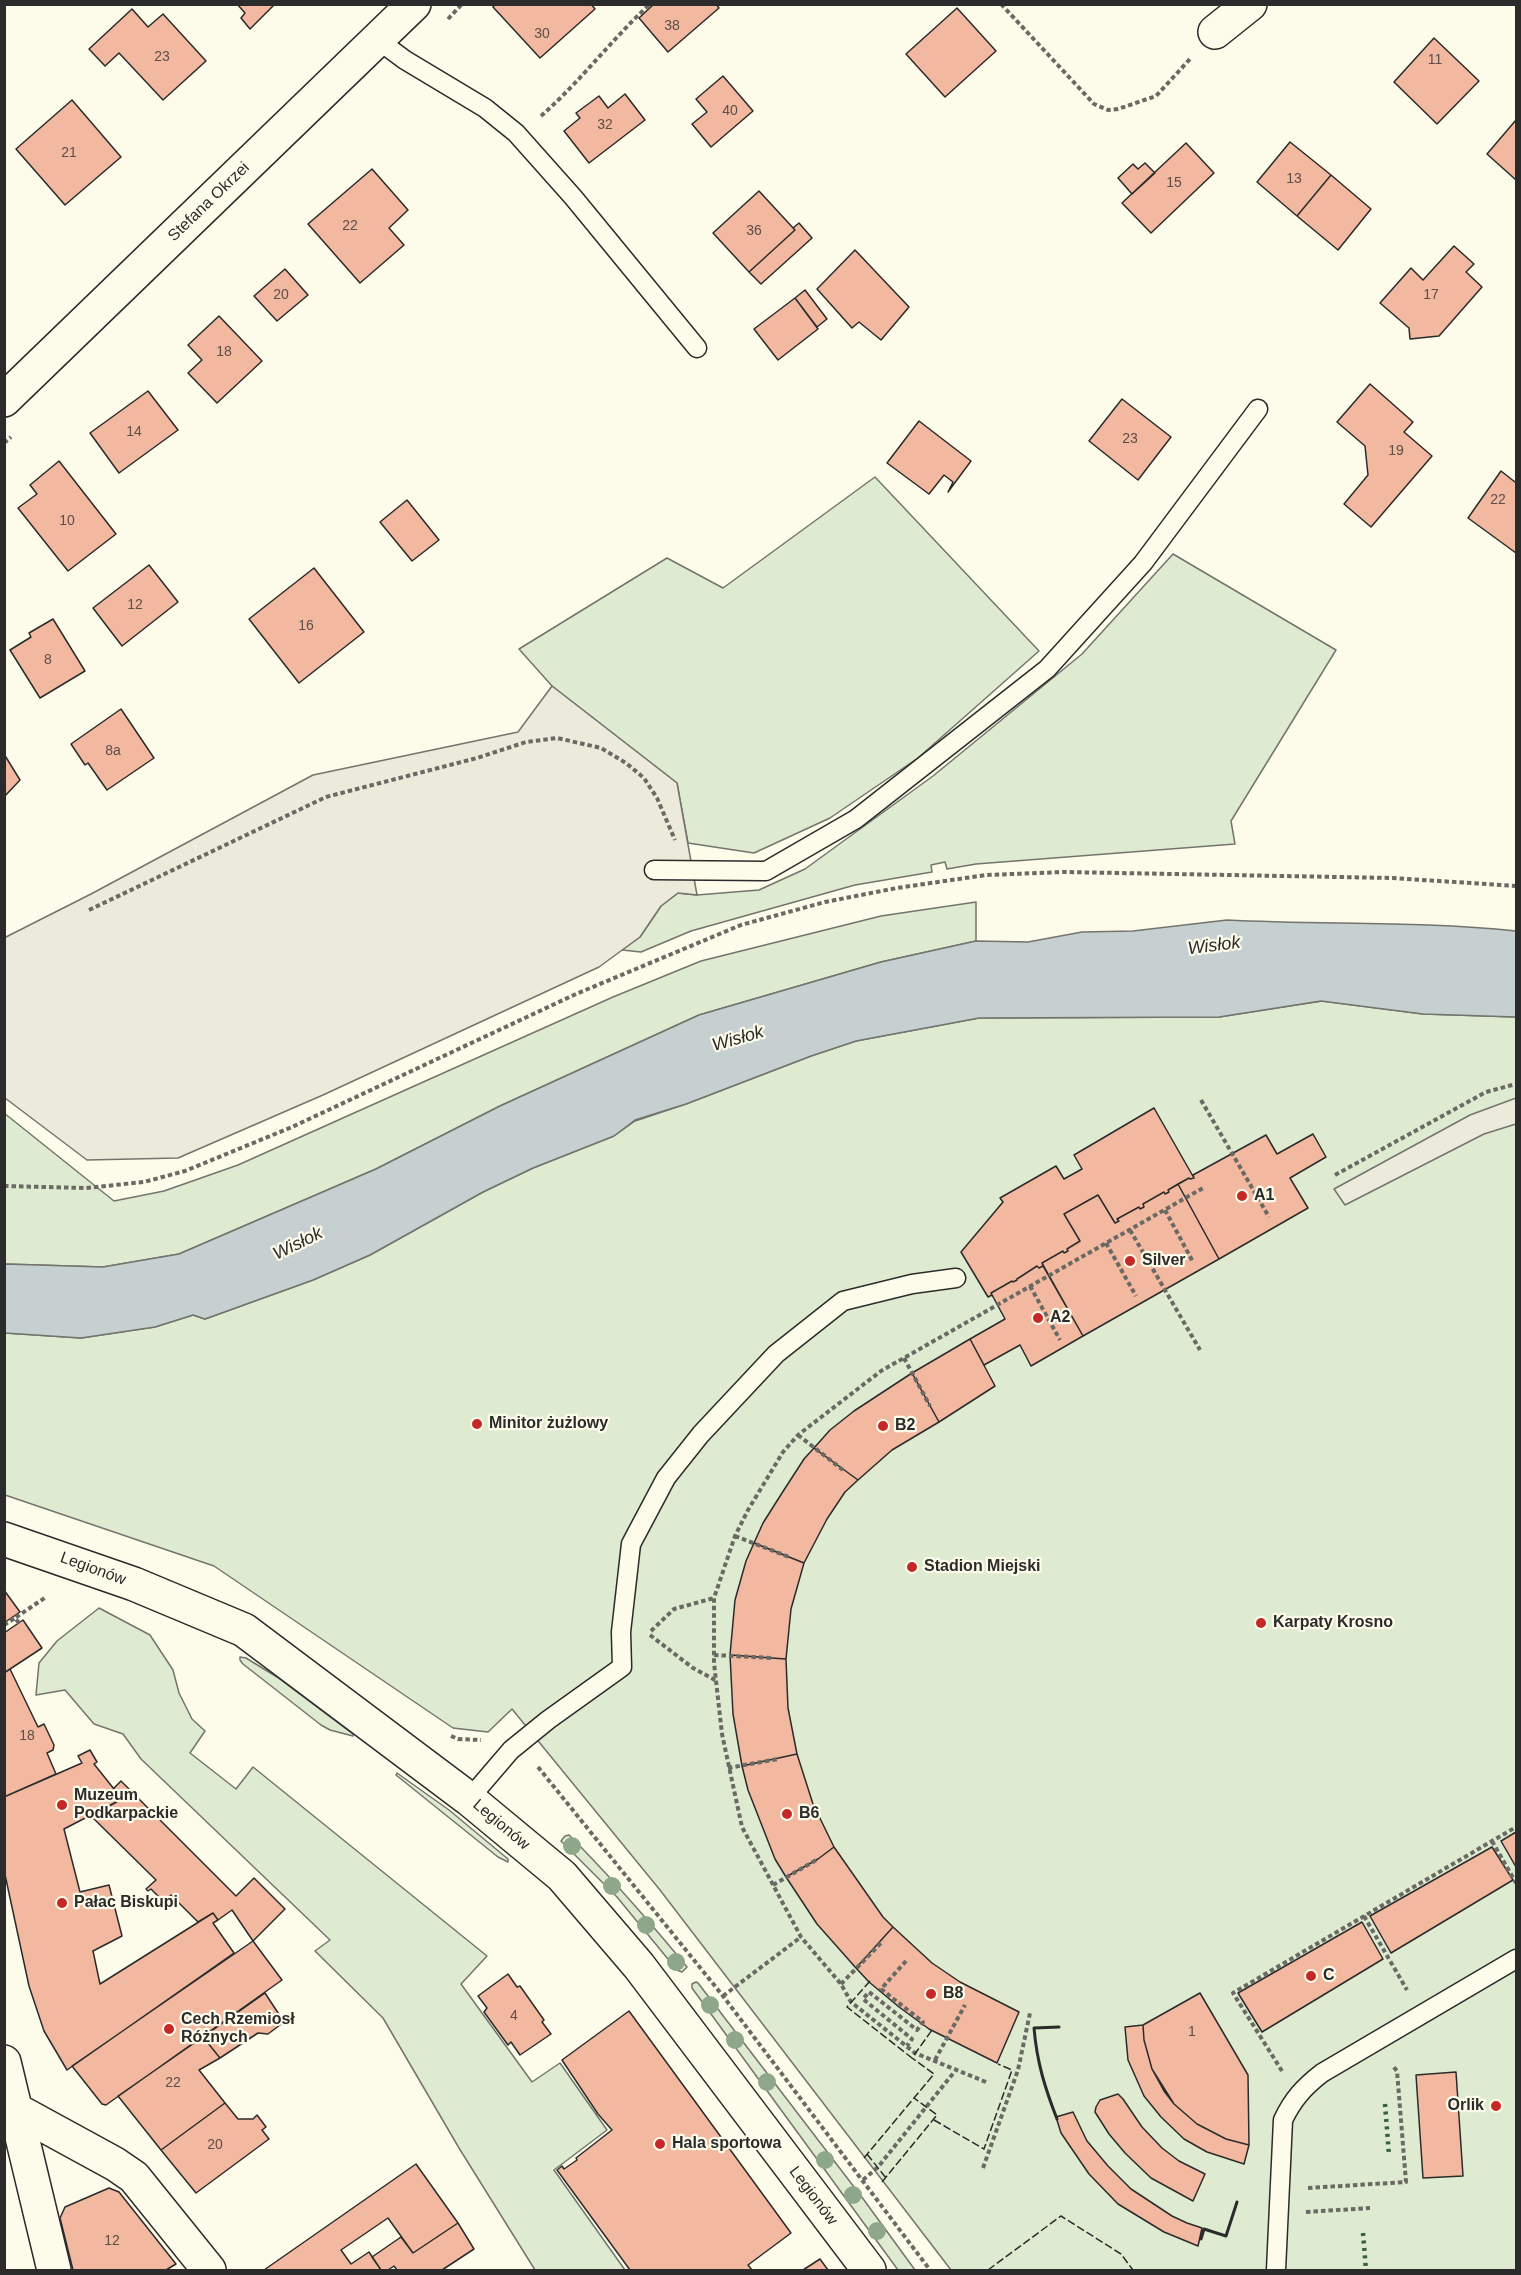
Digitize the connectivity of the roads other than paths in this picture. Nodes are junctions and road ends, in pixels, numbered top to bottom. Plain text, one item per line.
1 (1250, 4) edge
2 (394, 17) edge
3 (1215, 32) road end
4 (697, 348) dead end
5 (4, 400) edge
6 (1258, 409) dead end
7 (654, 870) dead end
8 (956, 1278) dead end
9 (4, 1539) edge
10 (470, 1799) junction
11 (1516, 1959) edge
12 (4, 2062) edge
13 (18, 2111) junction
14 (54, 2271) edge
15 (209, 2271) edge
16 (869, 2271) edge
17 (1276, 2271) edge

1 - 3 main road
2 - 4 lane
2 - 5 main road, Stefana Okrzei
6 - 7 lane
8 - 10 lane
9 - 10 main road, Legionów
10 - 16 main road, Legionów
11 - 17 lane
12 - 13 main road
13 - 14 main road
13 - 15 main road

